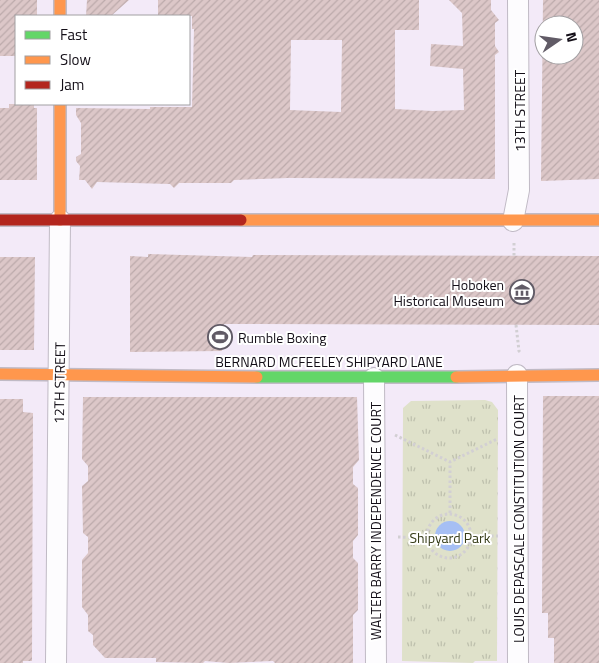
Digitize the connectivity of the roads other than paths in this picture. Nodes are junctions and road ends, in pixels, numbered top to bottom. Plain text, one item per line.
1 (60, 0) edge
2 (518, 0) edge
3 (60, 15) edge
4 (60, 105) edge
5 (0, 220) edge
6 (60, 220) junction
7 (599, 220) edge
8 (513, 221) junction
9 (0, 374) edge
10 (59, 374) junction
11 (517, 375) junction
12 (599, 376) edge
13 (374, 378) junction
14 (56, 663) edge
15 (376, 663) edge
16 (518, 663) edge

1 - 3 street
2 - 8 street, 13TH STREET
4 - 6 street, 12TH STREET
5 - 6 street
6 - 8 street
6 - 10 street, 12TH STREET
7 - 8 street
9 - 10 street, BERNARD MCFEELEY SHIPYARD LANE
10 - 13 street, BERNARD MCFEELEY SHIPYARD LANE
10 - 14 street, 12TH STREET
11 - 12 street, BERNARD MCFEELEY SHIPYARD LANE
11 - 13 street, BERNARD MCFEELEY SHIPYARD LANE
11 - 16 street, LOUIS DEPASCALE CONSTITUTION COURT
13 - 15 street, WALTER BARRY INDEPENDENCE COURT

